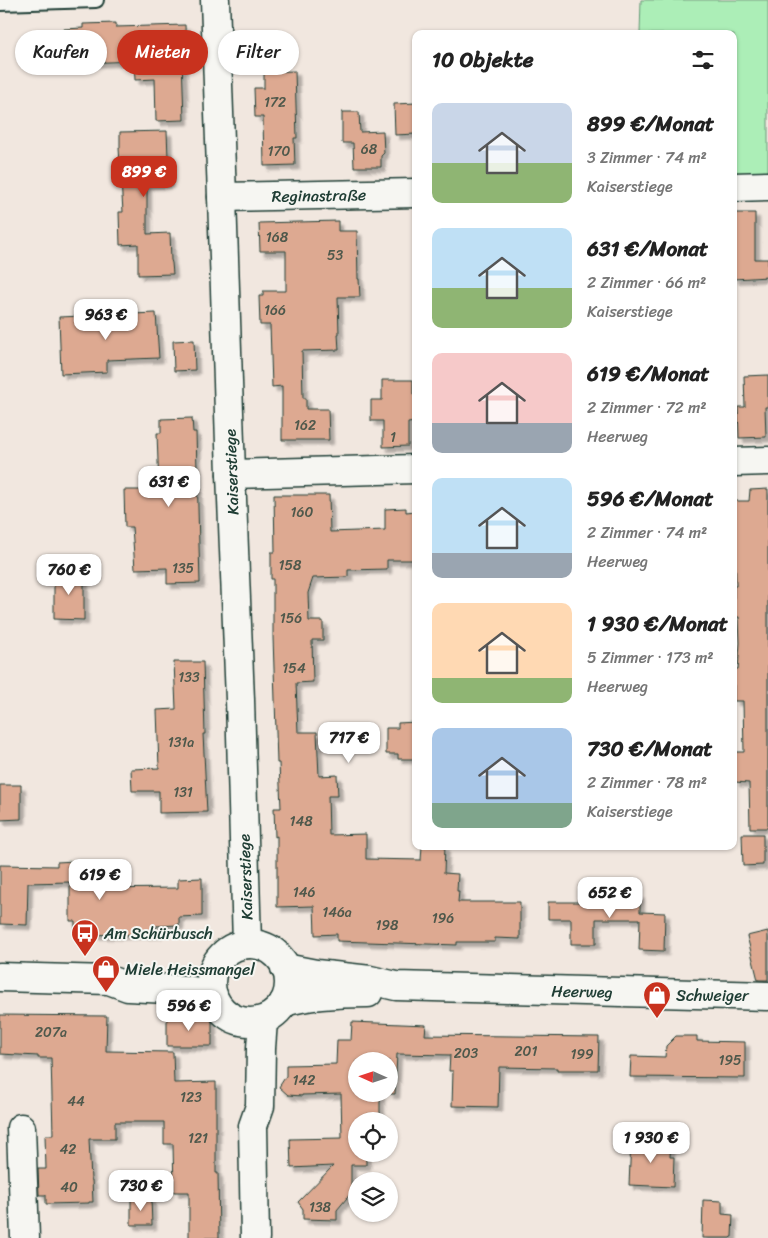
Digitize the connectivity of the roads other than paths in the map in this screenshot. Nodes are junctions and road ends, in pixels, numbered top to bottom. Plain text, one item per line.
1 (96, 0) edge
2 (215, 0) edge
3 (0, 3) edge
4 (768, 186) edge
5 (737, 187) edge
6 (412, 193) edge
7 (222, 197) junction
8 (768, 461) edge
9 (737, 462) edge
10 (412, 470) edge
11 (230, 474) junction
12 (247, 944) junction
13 (215, 966) junction
14 (285, 968) junction
15 (0, 978) edge
16 (109, 980) junction
17 (396, 986) junction
18 (213, 995) junction
19 (768, 996) edge
20 (284, 1002) junction
21 (252, 1021) junction
22 (21, 1128) dead end
23 (25, 1238) edge
24 (255, 1238) edge

1 - 3 lane
2 - 7 street, Kaiserstiege
4 - 5 street
6 - 7 street, Reginastraße
7 - 11 street, Kaiserstiege
8 - 9 street
10 - 11 street
11 - 12 street, Kaiserstiege
12 - 13 street
12 - 14 street
13 - 16 street
13 - 18 street
14 - 17 street, Heerweg
14 - 20 street
15 - 16 street
16 - 18 street
17 - 19 street, Heerweg
17 - 20 street, Heerweg
18 - 21 street
20 - 21 street
21 - 24 street
22 - 23 street

